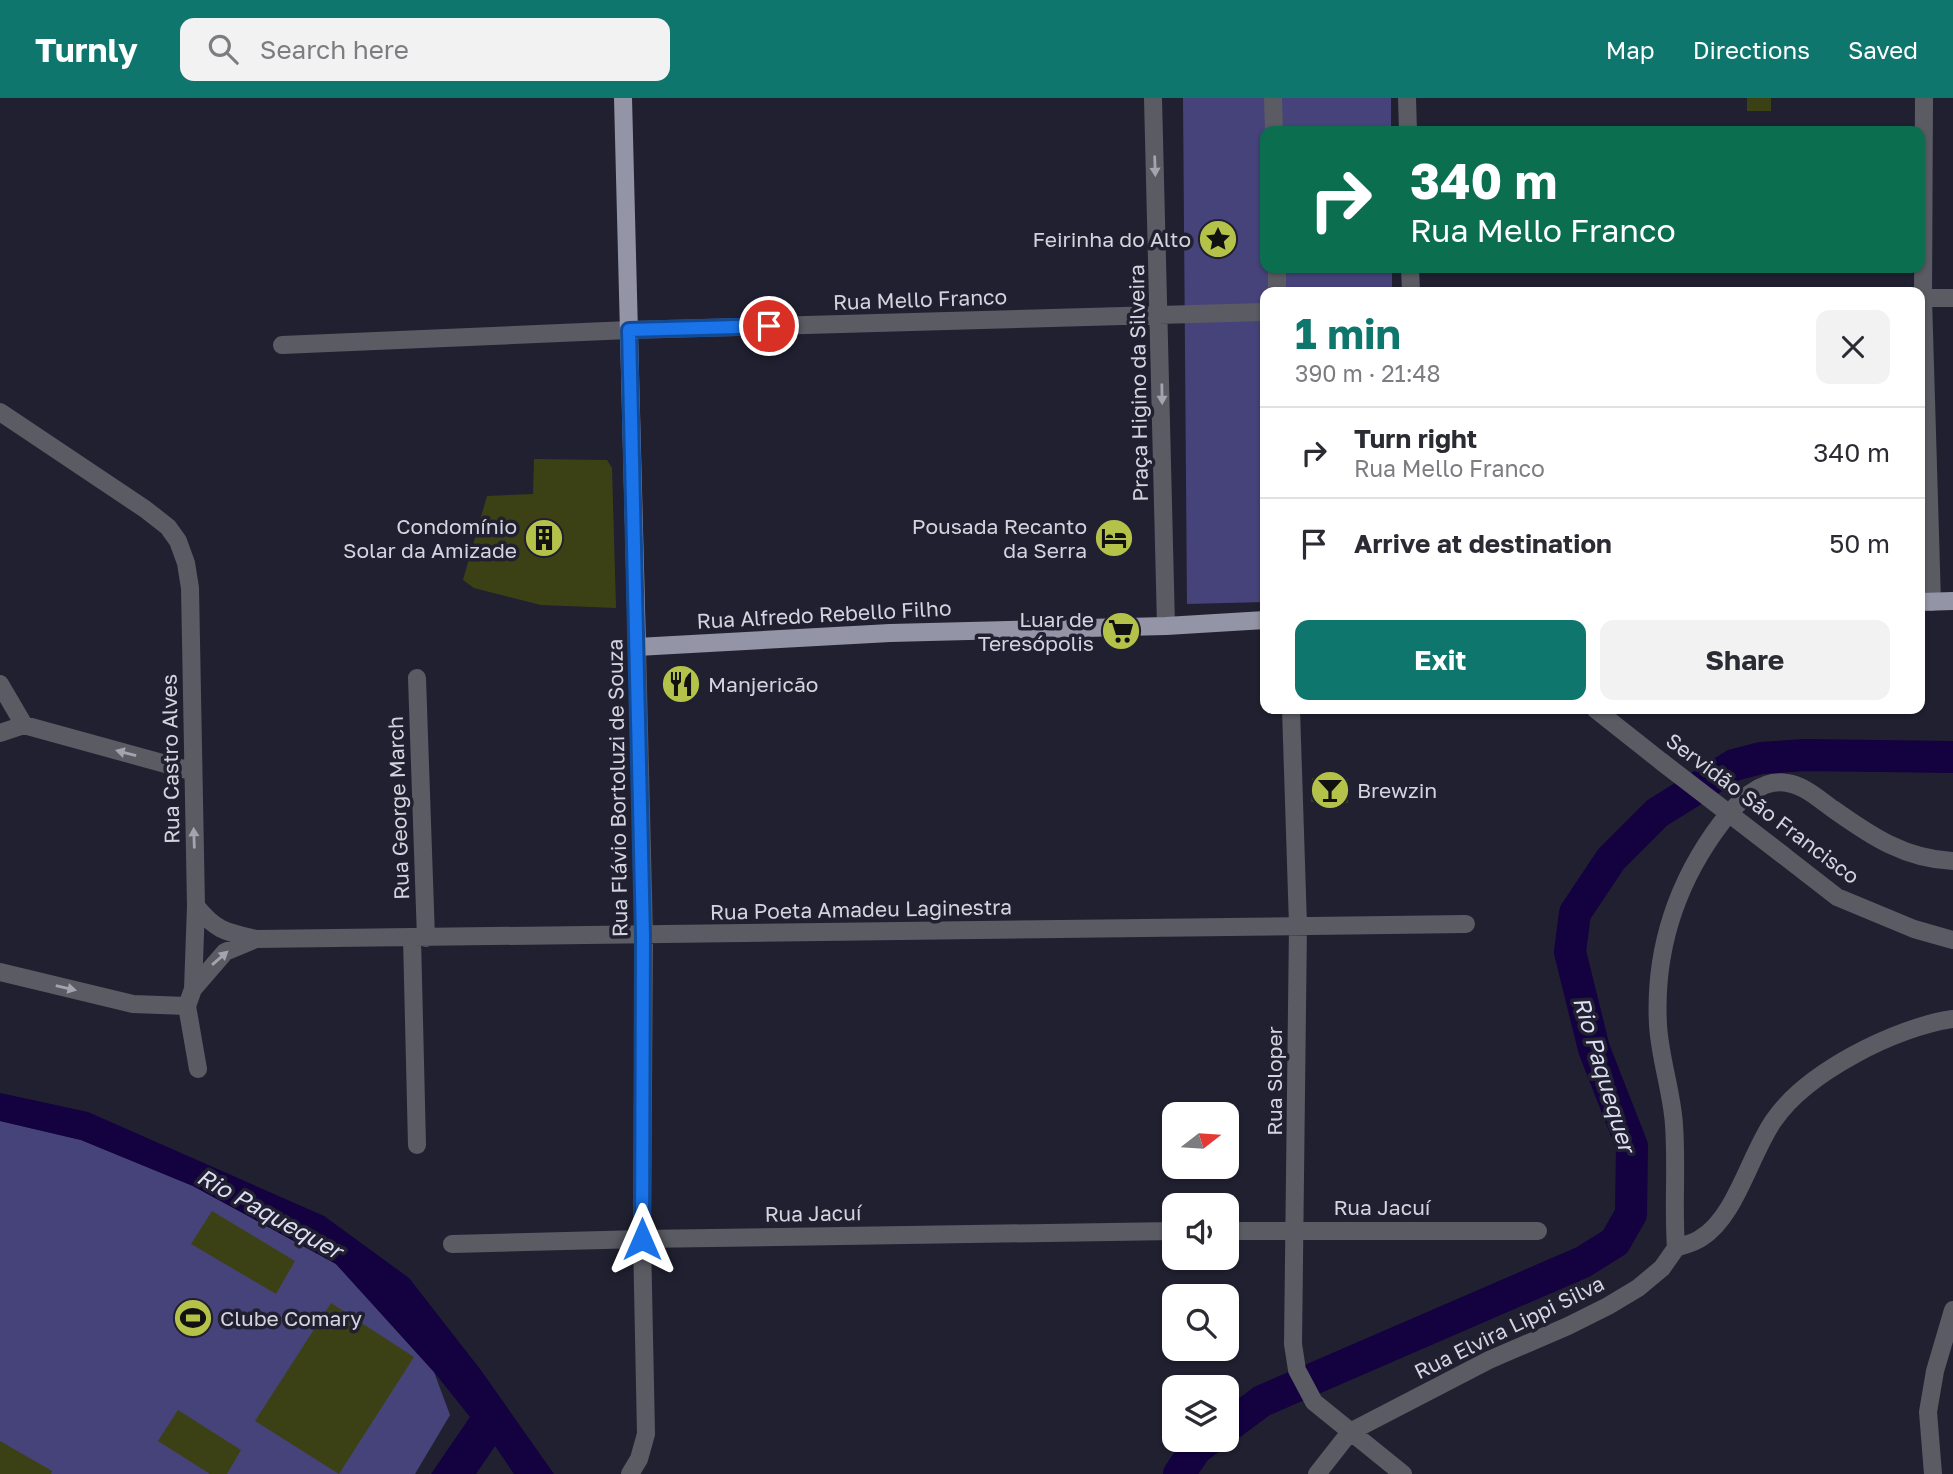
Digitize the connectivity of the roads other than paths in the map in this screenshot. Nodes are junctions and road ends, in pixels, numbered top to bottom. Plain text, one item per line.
1 (623, 98) edge
2 (1153, 98) edge
3 (1273, 98) edge
4 (1407, 98) edge
5 (1924, 98) edge
6 (1274, 126) edge
7 (1408, 126) edge
8 (1924, 126) edge
9 (1925, 298) edge
10 (1953, 298) edge
11 (1260, 312) edge
12 (1160, 316) junction
13 (629, 330) junction
14 (282, 345) dead end
15 (0, 412) edge
16 (1925, 541) edge
17 (1953, 601) edge
18 (1926, 602) edge
19 (1260, 620) edge
20 (1166, 626) junction
21 (637, 647) junction
22 (416, 678) dead end
23 (0, 684) edge
24 (1291, 714) edge
25 (1601, 714) edge
26 (24, 725) junction
27 (0, 733) edge
28 (191, 771) junction
29 (1953, 861) edge
30 (196, 906) junction
31 (1466, 923) dead end
32 (1298, 925) junction
33 (643, 936) junction
34 (419, 938) junction
35 (256, 939) junction
36 (1953, 940) edge
37 (0, 972) edge
38 (190, 998) junction
39 (1953, 1019) edge
40 (198, 1069) dead end
41 (417, 1145) dead end
42 (1296, 1230) junction
43 (1162, 1231) edge
44 (1239, 1231) edge
45 (1538, 1231) dead end
46 (642, 1239) junction
47 (452, 1244) dead end
48 (1676, 1248) junction
49 (1953, 1310) edge
50 (1350, 1432) junction
51 (631, 1474) edge
52 (1317, 1474) edge
53 (1403, 1474) edge
54 (1933, 1474) edge

1 - 13 main road, Rua Flávio Bortoluzi de Souza
2 -> 12 street, Praça Higino da Silveira
3 - 6 street
4 - 7 street
5 - 8 street
9 - 10 street
11 - 12 street, Rua Mello Franco
12 - 13 street, Rua Mello Franco
12 -> 20 street, Praça Higino da Silveira
13 - 14 street, Rua Mello Franco
13 - 21 main road, Rua Flávio Bortoluzi de Souza
15 - 28 street, Rua Castro Alves
16 - 18 street
17 - 18 main road
19 - 20 main road, Rua Alfredo Rebello Filho
20 - 21 main road, Rua Alfredo Rebello Filho
21 - 33 street, Rua Flávio Bortoluzi de Souza
22 - 34 street, Rua George March
23 - 26 street
24 - 32 street, Rua Sloper
25 - 36 street, Servidão São Francisco, bridge
26 - 27 street
28 -> 26 street
30 -> 28 street, Rua Castro Alves
29 - 48 street
30 - 35 street, Rua Poeta Amadeu Laginestra
30 - 38 street, Rua Castro Alves
31 - 32 street, Rua Poeta Amadeu Laginestra
32 - 33 street, Rua Poeta Amadeu Laginestra
32 - 42 street, Rua Sloper
33 - 34 street, Rua Poeta Amadeu Laginestra
33 - 46 street, Rua Flávio Bortoluzi de Souza
34 - 35 street, Rua Poeta Amadeu Laginestra
34 - 41 street, Rua George March
38 -> 35 street, Rua Poeta Amadeu Laginestra
37 -> 38 street
38 - 40 street, Rua Castro Alves
39 - 48 street
42 - 44 street, Rua Jacuí
42 - 45 street, Rua Jacuí
42 - 50 street, Rua Sloper
43 - 46 street, Rua Jacuí
46 - 47 street, Rua Jacuí
46 - 51 street, Rua Flávio Bortoluzi de Souza
48 - 50 street, Rua Elvira Lippi Silva
49 - 54 street
50 - 52 street
50 - 53 street, Rua Sloper

